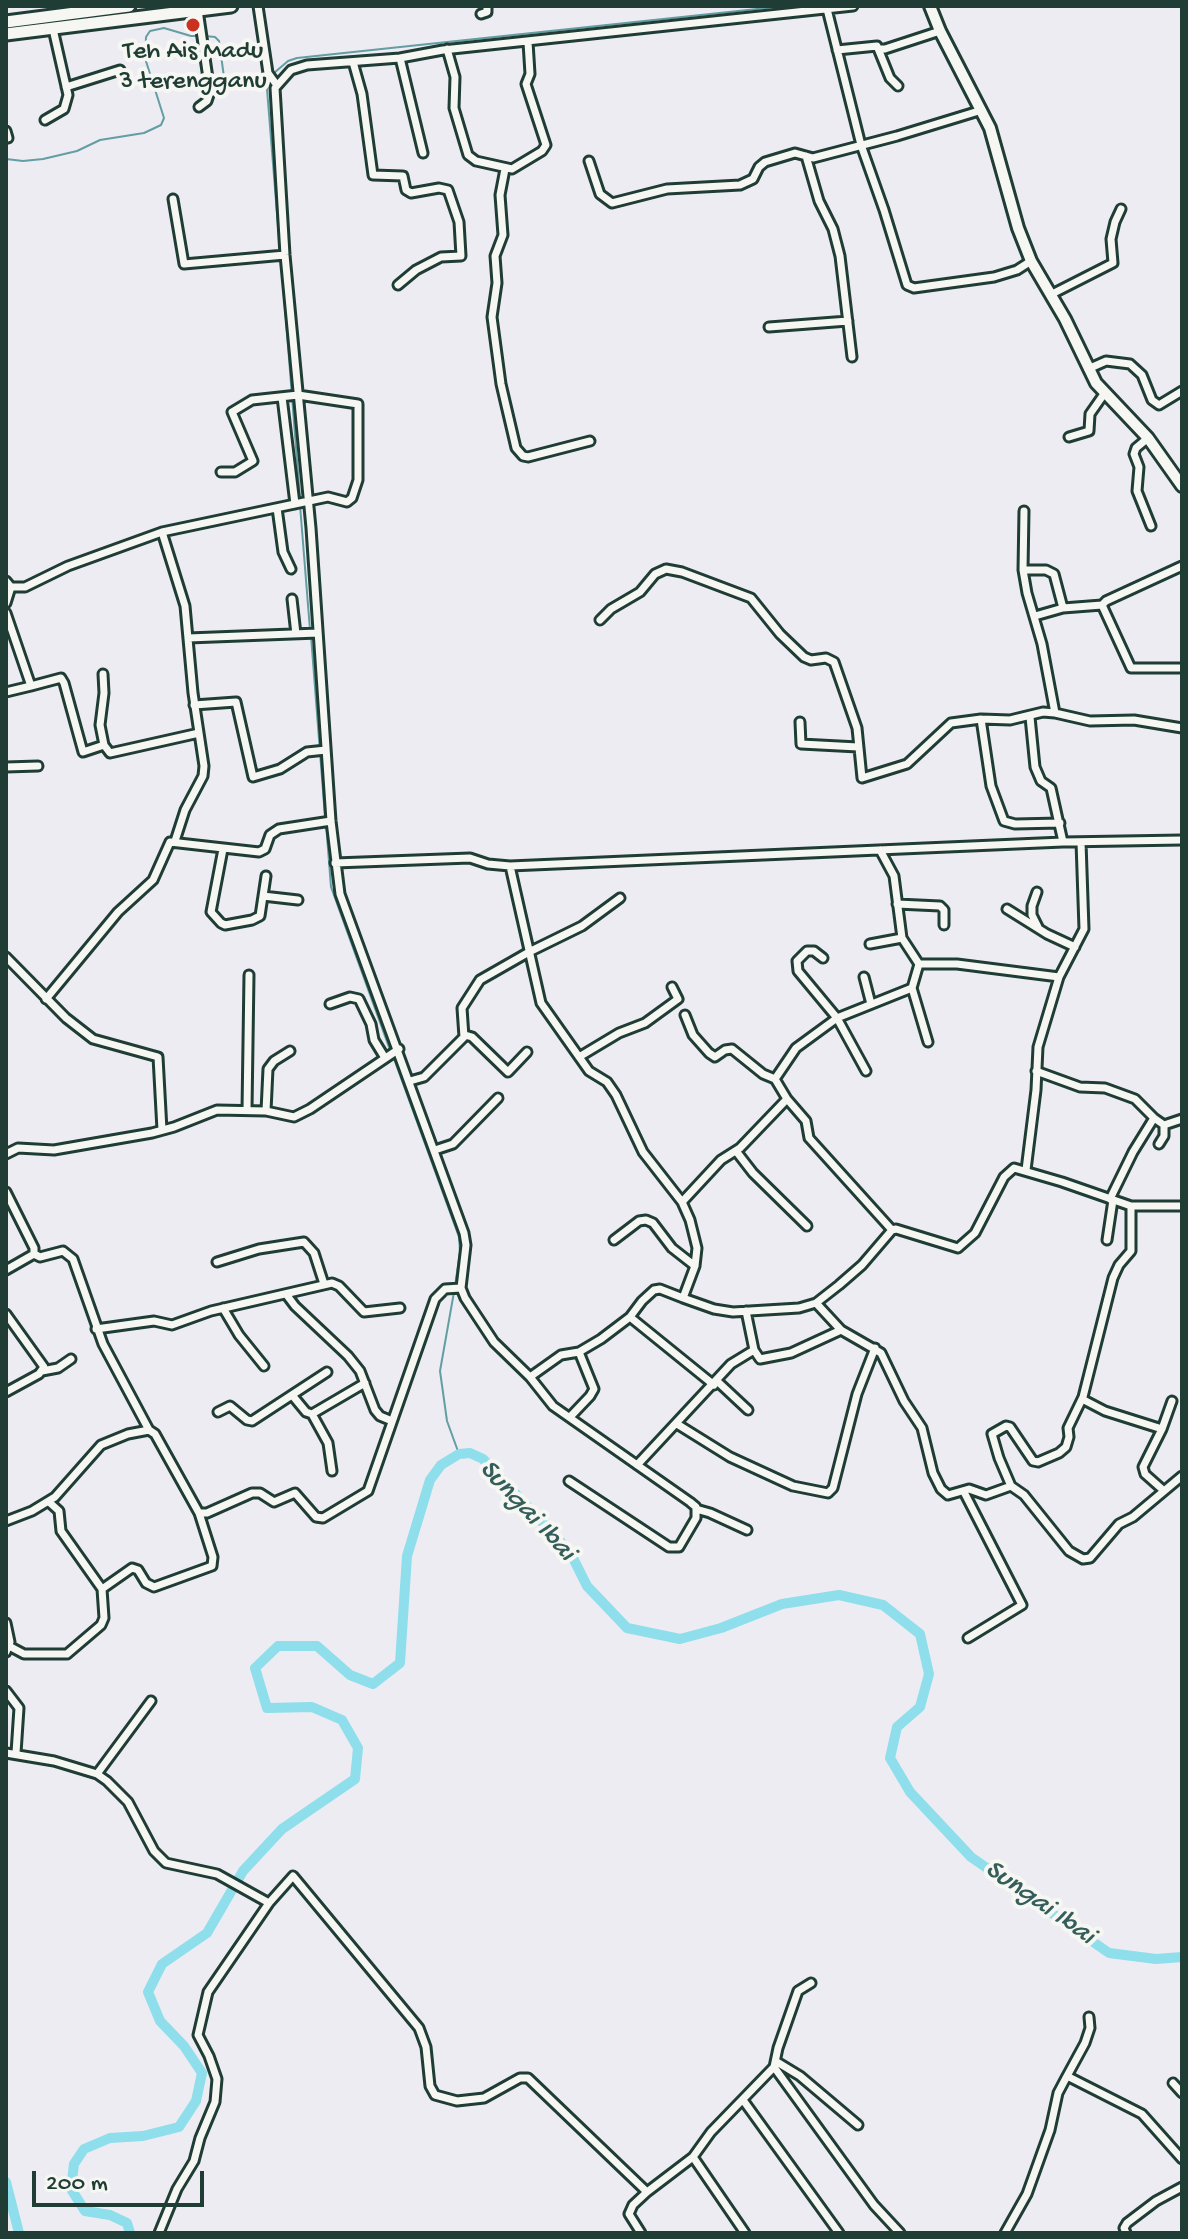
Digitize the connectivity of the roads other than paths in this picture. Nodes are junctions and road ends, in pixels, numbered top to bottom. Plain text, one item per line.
1 (129, 6) edge
2 (231, 6) edge
3 (258, 6) edge
4 (487, 6) edge
5 (853, 6) edge
6 (930, 6) edge
7 (827, 9) junction
8 (198, 10) junction
9 (761, 12) edge
10 (481, 14) dead end
11 (6, 22) edge
12 (53, 29) junction
13 (940, 31) junction
14 (6, 34) edge
15 (528, 42) junction
16 (447, 49) junction
17 (879, 49) junction
18 (837, 50) junction
19 (400, 58) junction
20 (353, 62) junction
21 (120, 70) dead end
22 (275, 83) junction
23 (898, 86) dead end
24 (66, 87) junction
25 (199, 107) dead end
26 (982, 110) junction
27 (45, 120) dead end
28 (861, 145) junction
29 (423, 153) dead end
30 (806, 156) junction
31 (589, 161) dead end
32 (505, 169) junction
33 (173, 199) dead end
34 (1121, 209) dead end
35 (280, 255) junction
36 (1031, 261) junction
37 (398, 285) dead end
38 (1052, 294) junction
39 (848, 321) junction
40 (769, 327) dead end
41 (852, 357) dead end
42 (1088, 369) junction
43 (1182, 391) edge
44 (1104, 394) junction
45 (290, 396) junction
46 (1069, 437) dead end
47 (1148, 438) junction
48 (590, 441) dead end
49 (1177, 471) edge
50 (221, 472) dead end
51 (1182, 486) edge
52 (302, 503) junction
53 (277, 508) junction
54 (1024, 511) dead end
55 (1151, 526) dead end
56 (162, 532) junction
57 (291, 569) dead end
58 (1181, 569) edge
59 (1023, 570) junction
60 (9, 584) edge
61 (292, 599) dead end
62 (6, 603) edge
63 (1104, 603) junction
64 (1063, 608) junction
65 (6, 613) edge
66 (1035, 616) junction
67 (600, 620) dead end
68 (318, 633) junction
69 (301, 634) junction
70 (188, 638) junction
71 (1182, 668) edge
72 (103, 674) dead end
73 (31, 686) junction
74 (6, 692) edge
75 (194, 705) junction
76 (1055, 713) junction
77 (1030, 717) junction
78 (981, 719) junction
79 (800, 722) dead end
80 (1182, 728) edge
81 (199, 733) junction
82 (104, 745) junction
83 (858, 747) junction
84 (324, 750) junction
85 (38, 766) dead end
86 (6, 767) edge
87 (331, 821) junction
88 (1062, 832) junction
89 (1182, 840) edge
90 (175, 841) junction
91 (1081, 842) junction
92 (223, 849) junction
93 (880, 850) junction
94 (335, 863) junction
95 (510, 866) junction
96 (266, 876) dead end
97 (1037, 892) dead end
98 (263, 896) junction
99 (620, 898) dead end
100 (298, 900) dead end
101 (897, 904) junction
102 (1007, 909) dead end
103 (944, 925) dead end
104 (1039, 929) junction
105 (902, 938) junction
106 (870, 944) dead end
107 (1075, 947) junction
108 (529, 952) junction
109 (6, 957) edge
110 (823, 958) dead end
111 (919, 964) junction
112 (249, 975) dead end
113 (864, 977) dead end
114 (1059, 977) junction
115 (672, 987) dead end
116 (912, 988) junction
117 (46, 999) junction
118 (330, 1004) dead end
119 (871, 1004) junction
120 (685, 1015) dead end
121 (837, 1018) junction
122 (465, 1035) junction
123 (928, 1042) dead end
124 (397, 1050) junction
125 (290, 1051) dead end
126 (527, 1052) dead end
127 (386, 1057) junction
128 (579, 1057) junction
129 (866, 1071) dead end
130 (1036, 1071) junction
131 (775, 1079) junction
132 (410, 1081) junction
133 (498, 1098) dead end
134 (787, 1099) junction
135 (247, 1110) junction
136 (266, 1111) junction
137 (1154, 1118) junction
138 (1182, 1119) edge
139 (1164, 1125) junction
140 (162, 1130) junction
141 (1159, 1144) dead end
142 (435, 1150) junction
143 (736, 1151) junction
144 (6, 1154) edge
145 (1026, 1170) junction
146 (6, 1192) edge
147 (1112, 1200) junction
148 (682, 1202) junction
149 (1131, 1206) junction
150 (1182, 1206) edge
151 (807, 1226) dead end
152 (892, 1230) junction
153 (614, 1240) dead end
154 (1107, 1240) dead end
155 (34, 1254) junction
156 (217, 1262) dead end
157 (695, 1266) junction
158 (6, 1270) edge
159 (324, 1284) junction
160 (456, 1288) junction
161 (286, 1294) junction
162 (683, 1298) junction
163 (816, 1303) junction
164 (223, 1308) junction
165 (400, 1308) dead end
166 (746, 1311) junction
167 (6, 1314) edge
168 (630, 1317) junction
169 (96, 1329) junction
170 (841, 1330) junction
171 (875, 1348) junction
172 (754, 1350) junction
173 (579, 1352) junction
174 (71, 1359) dead end
175 (264, 1366) dead end
176 (42, 1371) junction
177 (327, 1372) dead end
178 (530, 1377) junction
179 (365, 1383) junction
180 (715, 1383) junction
181 (7, 1388) edge
182 (292, 1395) junction
183 (1082, 1399) junction
184 (1172, 1401) dead end
185 (748, 1410) dead end
186 (218, 1412) dead end
187 (312, 1414) junction
188 (570, 1417) junction
189 (392, 1421) junction
190 (677, 1424) junction
191 (1162, 1429) junction
192 (149, 1430) junction
193 (637, 1465) junction
194 (332, 1471) dead end
195 (1182, 1476) edge
196 (569, 1481) dead end
197 (1011, 1486) junction
198 (1163, 1490) junction
199 (964, 1492) junction
200 (49, 1502) junction
201 (696, 1509) junction
202 (199, 1513) junction
203 (6, 1521) edge
204 (747, 1530) dead end
205 (102, 1589) junction
206 (6, 1623) edge
207 (968, 1638) dead end
208 (8, 1649) edge
209 (6, 1691) edge
210 (151, 1701) dead end
211 (6, 1753) edge
212 (16, 1753) junction
213 (97, 1774) junction
214 (269, 1903) junction
215 (811, 1983) dead end
216 (1089, 2017) dead end
217 (775, 2064) junction
218 (1067, 2076) junction
219 (1173, 2083) dead end
220 (1182, 2093) edge
221 (743, 2100) junction
222 (858, 2125) dead end
223 (693, 2157) junction
224 (1182, 2159) edge
225 (1182, 2187) edge
226 (647, 2192) junction
227 (159, 2233) edge
228 (641, 2233) edge
229 (745, 2233) edge
230 (839, 2233) edge
231 (900, 2233) edge
232 (1005, 2233) edge
233 (1126, 2233) edge

1 - 11 highway
2 - 8 highway
3 - 22 street
4 - 10 street
5 - 7 street
6 - 13 main road
7 - 9 street
7 - 18 street
8 - 12 highway
8 - 25 street
9 - 15 street
12 - 14 highway
12 - 24 street
13 - 17 street
13 - 26 main road
15 - 16 street
15 - 32 street
16 - 19 street
16 - 32 street
17 - 18 street
17 - 23 street
18 - 28 street
19 - 20 street
19 - 29 street
20 - 22 street
20 - 37 street
21 - 24 street
22 - 35 street
24 - 27 street
26 - 28 street
26 - 36 main road
28 - 30 street
28 - 36 street
30 - 31 street
30 - 39 street
32 - 48 street
33 - 35 street
34 - 38 street
35 - 45 street
36 - 38 main road
38 - 42 main road
39 - 40 street
39 - 41 street
42 - 43 street
42 - 44 main road
44 - 46 street
44 - 47 main road
45 - 50 street
45 - 52 street
45 - 52 street
45 - 52 street
47 - 49 main road
47 - 55 street
49 - 51 main road
52 - 53 street
52 - 68 street
53 - 56 street
53 - 57 street
54 - 59 street
56 - 60 street
56 - 70 street
58 - 63 street
59 - 64 street
59 - 66 street
60 - 62 street
61 - 69 street
63 - 64 street
63 - 71 street
64 - 66 street
65 - 73 street
66 - 76 street
67 - 83 street
68 - 69 street
68 - 84 street
69 - 70 street
70 - 75 street
72 - 82 street
73 - 74 street
73 - 82 street
75 - 81 street
75 - 84 street
76 - 77 street
76 - 80 street
77 - 78 street
77 - 88 street
78 - 83 street
78 - 88 street
79 - 83 street
81 - 82 street
81 - 90 street
84 - 87 street
85 - 86 street
87 - 92 street
87 - 94 street
88 - 91 street
88 - 93 street
89 - 91 street
90 - 92 street
90 - 117 street
91 - 107 street
92 - 98 street
93 - 95 street
93 - 101 street
94 - 95 street
94 - 124 street
95 - 108 street
96 - 98 street
97 - 104 street
98 - 100 street
99 - 108 street
101 - 103 street
101 - 105 street
102 - 104 street
104 - 107 street
105 - 106 street
105 - 111 street
107 - 114 street
108 - 122 street
108 - 128 street
109 - 117 street
110 - 121 street
111 - 114 street
111 - 116 street
112 - 135 street
113 - 119 street
114 - 130 street
115 - 128 street
116 - 119 street
116 - 123 street
117 - 140 street
118 - 127 street
119 - 121 street
120 - 131 street
121 - 129 street
121 - 131 street
122 - 126 street
122 - 132 street
124 - 127 street
124 - 132 street
125 - 136 street
127 - 136 street
128 - 148 street
130 - 137 street
130 - 145 street
131 - 134 street
132 - 142 street
133 - 142 street
134 - 143 street
134 - 152 street
135 - 136 street
135 - 140 street
137 - 139 street
137 - 147 street
138 - 139 street
139 - 141 street
140 - 144 street
142 - 160 street
143 - 148 street
143 - 151 street
145 - 147 street
145 - 152 street
146 - 155 street
147 - 149 street
147 - 154 street
148 - 157 street
149 - 150 street
149 - 183 street
152 - 163 street
153 - 157 street
155 - 158 street
155 - 169 street
156 - 159 street
157 - 162 street
159 - 161 street
159 - 165 street
160 - 178 street
160 - 189 street
161 - 164 street
161 - 179 street
162 - 166 street
162 - 168 street
163 - 166 street
163 - 170 street
164 - 169 street
164 - 175 street
166 - 172 street
167 - 176 street
168 - 173 street
168 - 180 street
169 - 192 street
170 - 171 street
170 - 172 street
171 - 190 street
171 - 199 street
172 - 180 street
173 - 178 street
173 - 188 street
174 - 176 street
176 - 181 street
177 - 182 street
178 - 188 street
179 - 187 street
179 - 189 street
180 - 185 street
180 - 190 street
182 - 186 street
182 - 187 street
183 - 191 street
183 - 197 street
184 - 191 street
187 - 194 street
188 - 193 street
189 - 202 street
190 - 193 street
191 - 198 street
192 - 200 street
192 - 202 street
193 - 201 street
195 - 198 street
196 - 201 street
197 - 198 street
197 - 199 street
199 - 207 street
200 - 203 street
200 - 205 street
201 - 204 street
202 - 205 street
205 - 208 street
206 - 208 street
209 - 212 street
210 - 213 street
211 - 212 street
212 - 213 street
213 - 214 street
214 - 226 street
214 - 227 street
215 - 217 street
216 - 218 street
217 - 221 street
217 - 222 street
217 - 231 street
218 - 224 street
218 - 232 street
219 - 220 street
221 - 223 street
221 - 230 street
223 - 226 street
223 - 229 street
225 - 233 street
226 - 228 street

